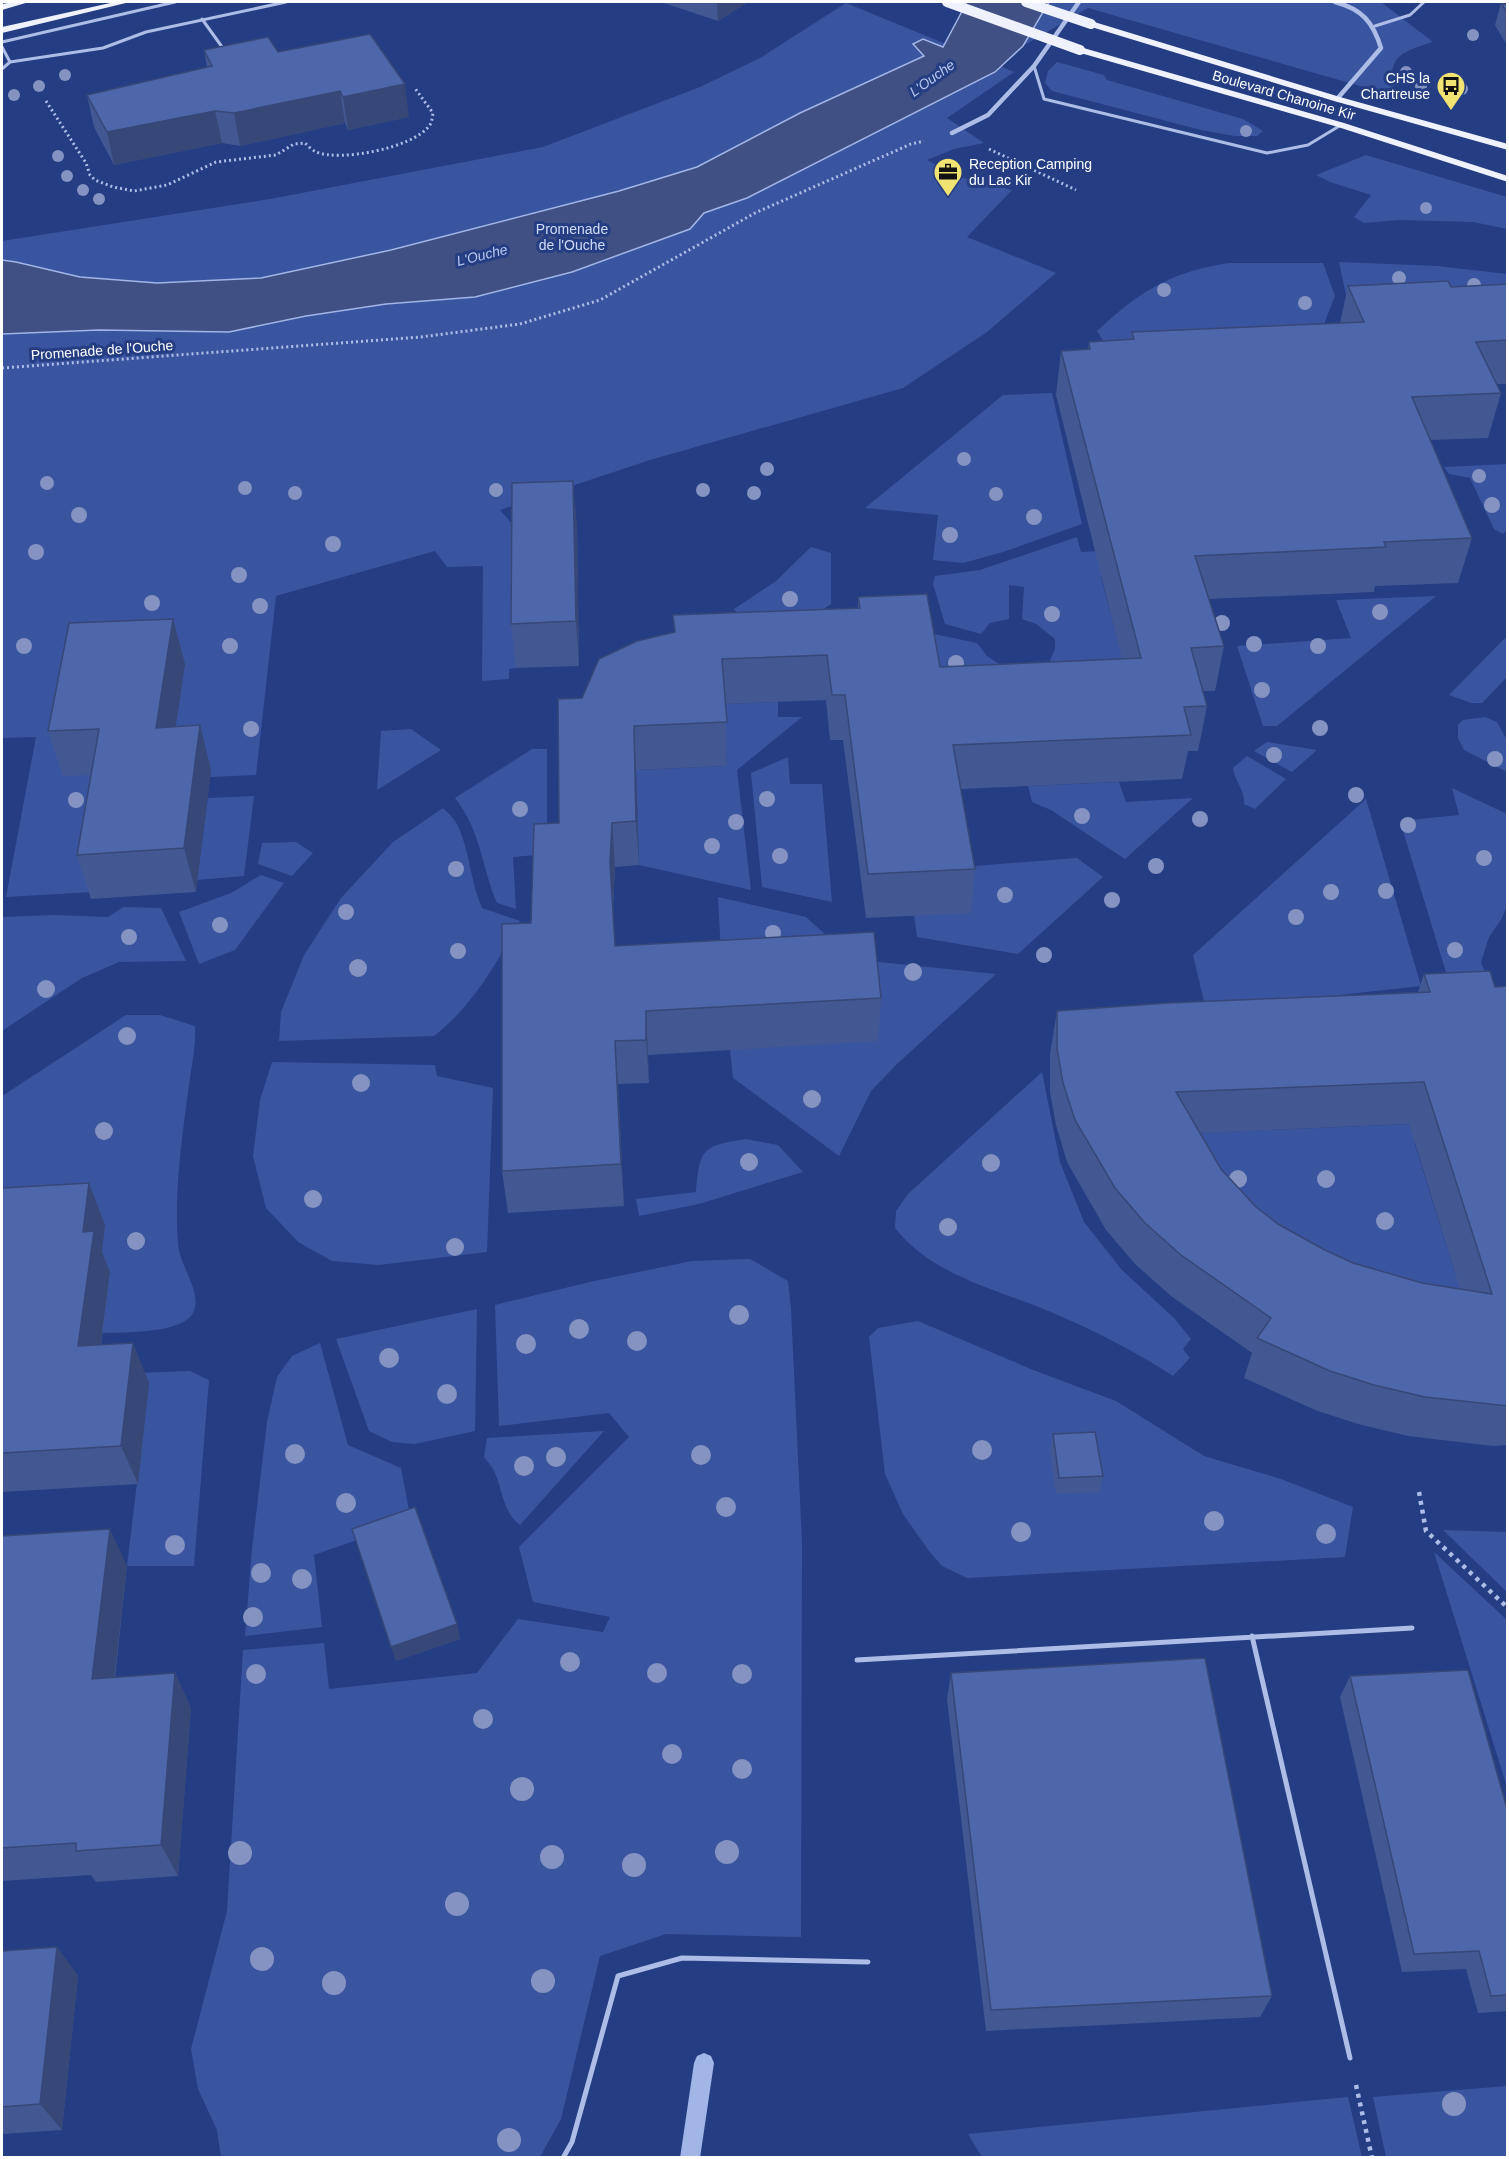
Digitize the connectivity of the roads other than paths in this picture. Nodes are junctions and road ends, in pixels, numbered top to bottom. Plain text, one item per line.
1 (24, 2) edge
2 (124, 2) edge
3 (175, 2) edge
4 (286, 2) edge
5 (948, 2) edge
6 (1026, 2) edge
7 (1079, 2) edge
8 (1335, 2) edge
9 (1424, 2) edge
10 (2, 7) edge
11 (202, 19) junction
12 (1375, 26) junction
13 (2, 30) edge
14 (2, 42) edge
15 (2, 47) edge
16 (229, 56) edge
17 (10, 62) junction
18 (1035, 66) junction
19 (2, 69) edge
20 (1336, 99) junction
21 (1341, 125) junction
22 (952, 133) road end
23 (1508, 147) edge
24 (1508, 179) edge
25 (1412, 1628) dead end
26 (1252, 1636) junction
27 (857, 1660) dead end
28 (868, 1962) dead end
29 (1350, 2058) road end
30 (563, 2157) edge

1 - 10 main road
2 - 13 main road
3 - 14 lane
4 - 11 lane
5 - 21 main road, Boulevard Chanoine Kir, bridge
6 - 20 main road, Boulevard Chanoine Kir, bridge
7 - 18 street
8 - 12 street
9 - 12 lane
11 - 16 lane
11 - 17 lane
12 - 20 street, Boulevard Chanoine Kir
15 - 17 lane
17 - 19 lane
18 - 21 lane
18 - 22 street
20 - 23 main road, Boulevard Chanoine Kir
21 - 24 main road, Boulevard Chanoine Kir
25 - 26 lane
26 - 27 lane
26 - 29 lane
28 - 30 lane

